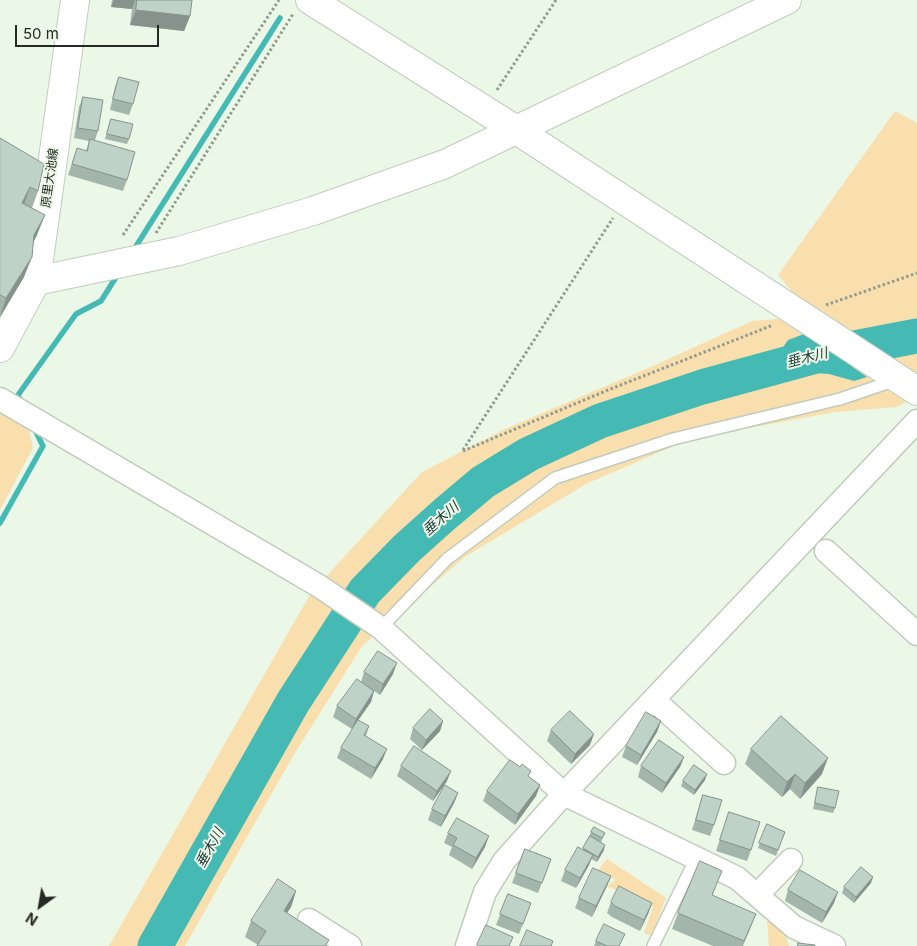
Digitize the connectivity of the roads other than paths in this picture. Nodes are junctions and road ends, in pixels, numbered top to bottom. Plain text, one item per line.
1 (75, 0) edge
2 (787, 0) edge
3 (303, 4) edge
4 (518, 130) junction
5 (36, 281) junction
6 (0, 348) edge
7 (905, 386) edge
8 (0, 398) edge
9 (917, 421) edge
10 (826, 551) dead end
11 (381, 628) junction
12 (917, 634) edge
13 (654, 700) junction
14 (724, 763) dead end
15 (564, 794) junction
16 (696, 858) junction
17 (791, 860) dead end
18 (756, 895) junction
19 (309, 920) dead end
20 (350, 946) edge
21 (467, 946) edge
22 (653, 946) edge
23 (834, 946) edge

1 - 5 street, 原里大池線
2 - 4 street
3 - 4 street
4 - 5 street
4 - 7 street
5 - 6 street, 原里大池線
7 - 11 lane
8 - 11 street
9 - 13 street
10 - 12 street
11 - 15 street
13 - 14 street
13 - 15 street
15 - 16 street
15 - 21 street
16 - 18 street
16 - 22 lane
17 - 18 street
18 - 23 street
19 - 20 street

